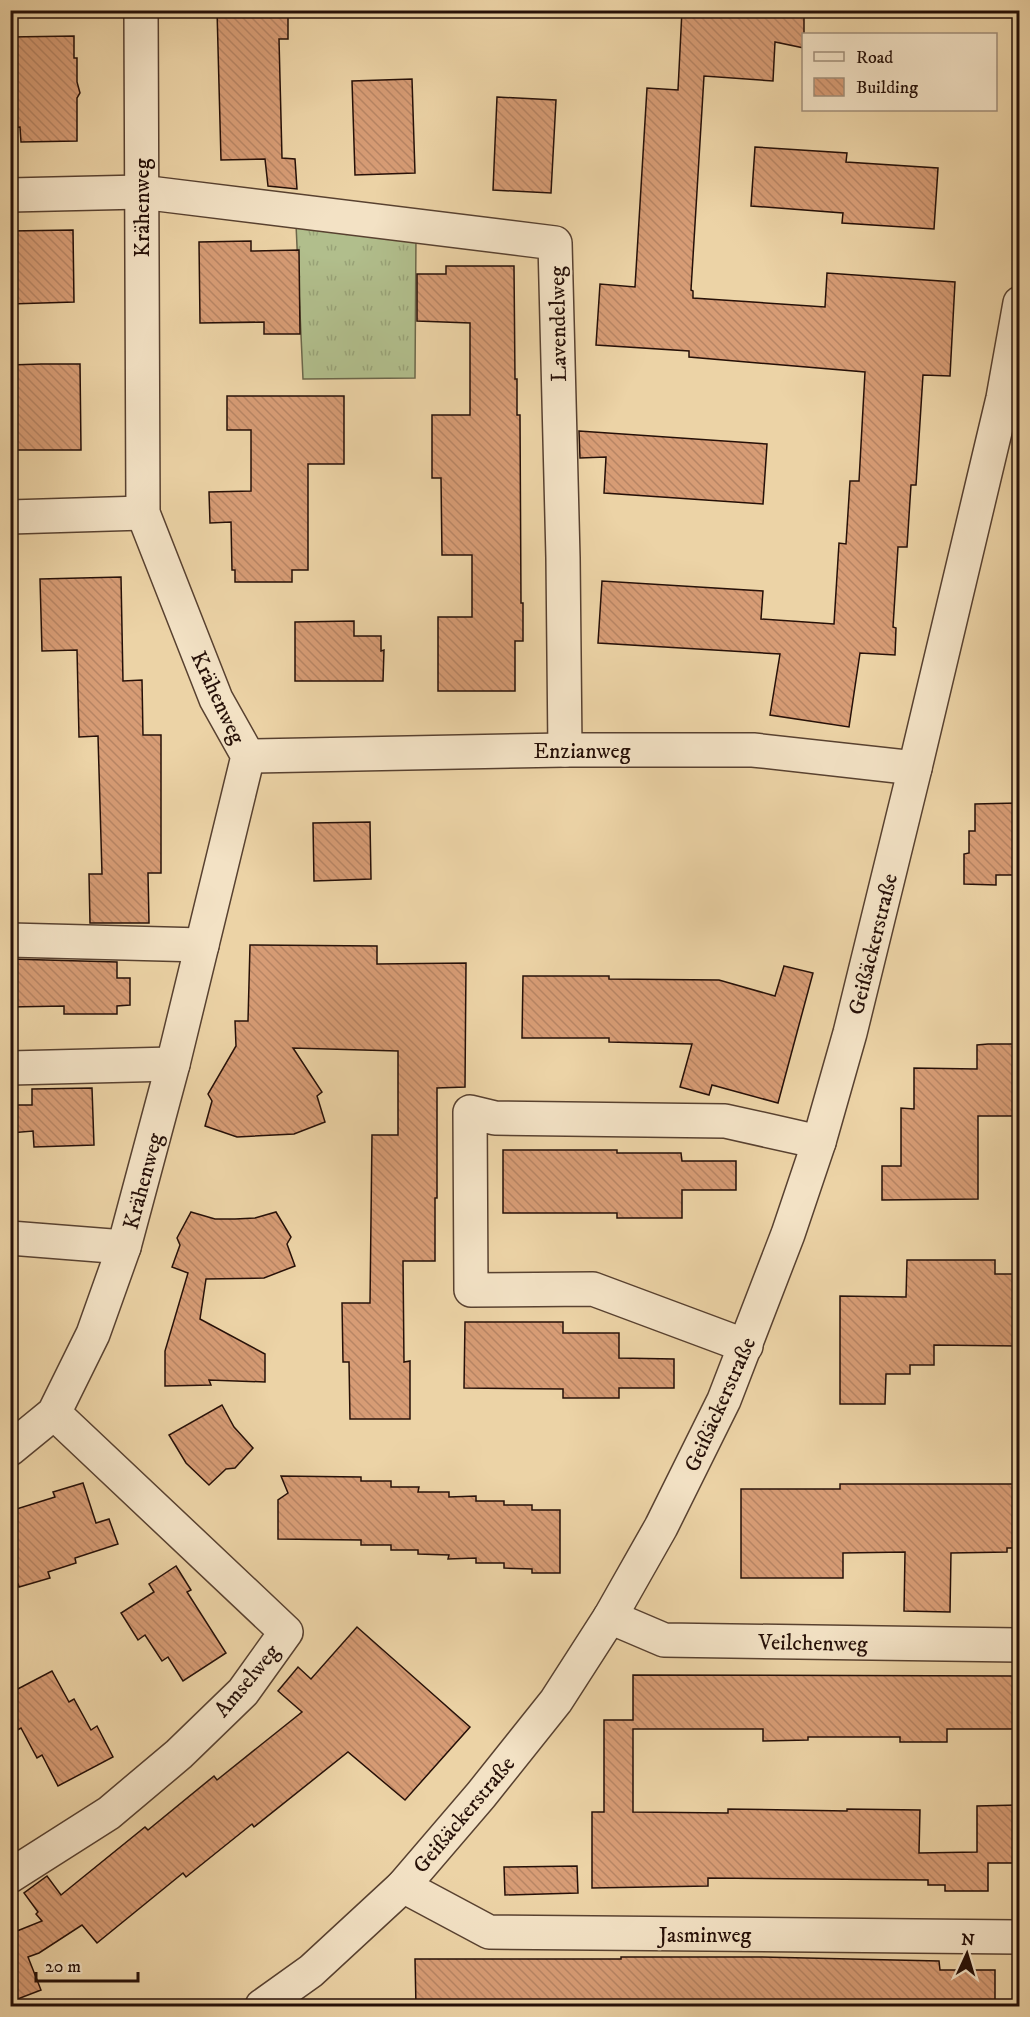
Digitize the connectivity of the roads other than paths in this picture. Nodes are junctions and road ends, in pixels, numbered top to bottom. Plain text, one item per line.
1 (141, 10) edge
2 (141, 192) junction
3 (10, 195) edge
4 (1020, 303) edge
5 (143, 513) junction
6 (10, 516) edge
7 (565, 750) junction
8 (248, 756) junction
9 (915, 768) junction
10 (10, 940) edge
11 (202, 945) junction
12 (173, 1064) junction
13 (10, 1068) edge
14 (819, 1142) junction
15 (10, 1238) edge
16 (124, 1247) junction
17 (746, 1346) junction
18 (54, 1413) junction
19 (10, 1449) edge
20 (610, 1617) junction
21 (1020, 1645) edge
22 (10, 1876) edge
23 (403, 1886) junction
24 (1020, 1936) edge
25 (262, 2007) edge

1 - 2 street, Krähenweg
2 - 3 street
2 - 5 street, Krähenweg
2 - 7 street, Lavendelweg
4 - 9 street, Geißäckerstraße
5 - 6 street
5 - 8 street, Krähenweg
7 - 8 street, Enzianweg
7 - 9 street, Enzianweg
8 - 11 street, Krähenweg
9 - 14 street, Geißäckerstraße
10 - 11 street
11 - 12 street, Krähenweg
12 - 13 street
12 - 16 street, Krähenweg
14 - 17 street, Geißäckerstraße
14 - 17 street
15 - 16 street
16 - 18 street, Krähenweg
17 - 20 street, Geißäckerstraße
18 - 19 street, Krähenweg
18 - 22 street, Amselweg
20 - 21 street, Veilchenweg
20 - 23 street, Geißäckerstraße
23 - 24 street, Jasminweg
23 - 25 street, Geißäckerstraße

